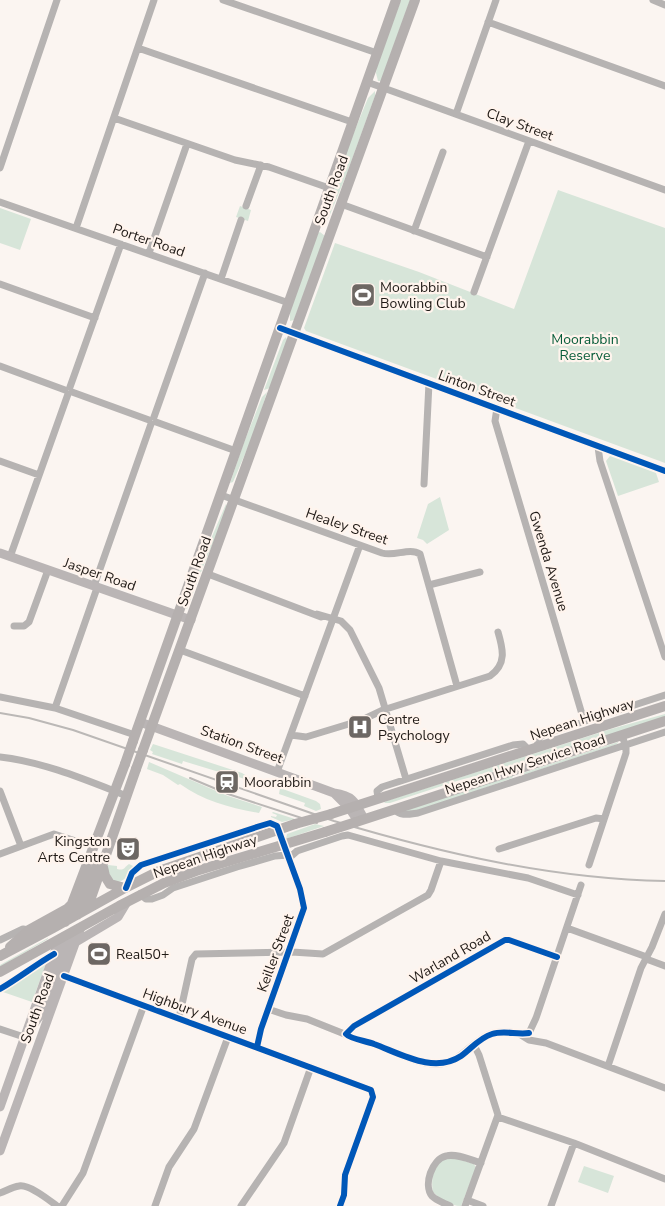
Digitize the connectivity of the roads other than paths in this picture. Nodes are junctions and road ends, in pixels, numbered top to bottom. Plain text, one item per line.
1 (57, 0) edge
2 (154, 0) edge
3 (223, 0) edge
4 (396, 0) edge
5 (414, 0) edge
6 (496, 0) edge
7 (652, 0) edge
8 (665, 4) edge
9 (488, 22) junction
10 (138, 48) junction
11 (377, 52) junction
12 (367, 82) junction
13 (665, 86) edge
14 (383, 88) junction
15 (456, 114) junction
16 (114, 118) junction
17 (352, 122) junction
18 (529, 141) junction
19 (187, 144) junction
20 (443, 152) dead end
21 (261, 165) junction
22 (0, 168) edge
23 (329, 188) junction
24 (665, 190) edge
25 (0, 202) edge
26 (341, 204) junction
27 (246, 206) dead end
28 (241, 220) dead end
29 (316, 225) junction
30 (76, 228) junction
31 (331, 231) junction
32 (414, 231) junction
33 (121, 244) junction
34 (149, 253) junction
35 (486, 257) junction
36 (205, 273) junction
37 (221, 279) junction
38 (0, 284) edge
39 (474, 292) dead end
40 (289, 303) junction
41 (95, 318) junction
42 (280, 328) junction
43 (294, 333) junction
44 (0, 366) edge
45 (429, 383) junction
46 (69, 391) junction
47 (257, 392) junction
48 (273, 392) junction
49 (497, 408) junction
50 (153, 421) junction
51 (598, 447) junction
52 (236, 451) junction
53 (0, 461) edge
54 (665, 471) edge
55 (39, 475) junction
56 (424, 484) dead end
57 (221, 495) junction
58 (234, 500) junction
59 (360, 545) junction
60 (0, 553) edge
61 (10, 557) junction
62 (48, 570) junction
63 (480, 572) dead end
64 (208, 574) junction
65 (429, 585) junction
66 (96, 587) junction
67 (178, 615) junction
68 (191, 620) junction
69 (333, 620) junction
70 (14, 626) dead end
71 (498, 632) dead end
72 (180, 650) junction
73 (665, 657) edge
74 (457, 686) junction
75 (665, 695) edge
76 (305, 696) junction
77 (0, 697) edge
78 (665, 706) edge
79 (55, 708) junction
80 (386, 709) junction
81 (584, 721) junction
82 (665, 721) edge
83 (140, 722) junction
84 (152, 726) junction
85 (665, 732) edge
86 (291, 735) junction
87 (132, 736) junction
88 (624, 740) junction
89 (533, 749) junction
90 (0, 757) edge
91 (519, 768) junction
92 (277, 772) junction
93 (406, 779) junction
94 (515, 780) junction
95 (0, 791) edge
96 (115, 791) junction
97 (127, 796) junction
98 (378, 798) junction
99 (353, 807) junction
100 (394, 809) junction
101 (383, 813) junction
102 (604, 819) junction
103 (359, 821) junction
104 (279, 829) junction
105 (112, 839) junction
106 (213, 841) junction
107 (94, 844) junction
108 (284, 844) junction
109 (21, 846) junction
110 (499, 849) dead end
111 (209, 853) junction
112 (0, 854) edge
113 (267, 854) junction
114 (288, 856) junction
115 (441, 860) junction
116 (589, 865) dead end
117 (103, 866) junction
118 (581, 885) dead end
119 (125, 888) junction
120 (578, 895) junction
121 (127, 902) junction
122 (72, 904) junction
123 (88, 908) junction
124 (78, 914) junction
125 (664, 918) edge
126 (66, 921) junction
127 (81, 927) junction
128 (567, 928) junction
129 (29, 930) junction
130 (73, 937) junction
131 (0, 940) edge
132 (59, 940) junction
133 (289, 952) junction
134 (1, 955) edge
135 (557, 957) junction
136 (646, 958) junction
137 (665, 966) edge
138 (0, 972) edge
139 (64, 976) junction
140 (54, 979) junction
141 (144, 1005) junction
142 (268, 1011) junction
143 (45, 1014) junction
144 (179, 1018) junction
145 (0, 1028) edge
146 (350, 1033) junction
147 (25, 1036) junction
148 (228, 1036) junction
149 (531, 1036) junction
150 (474, 1045) junction
151 (255, 1047) junction
152 (608, 1066) junction
153 (311, 1067) junction
154 (665, 1088) edge
155 (0, 1108) edge
156 (14, 1113) junction
157 (498, 1117) junction
158 (574, 1143) junction
159 (0, 1151) edge
160 (481, 1163) junction
161 (665, 1179) edge
162 (0, 1194) edge
163 (466, 1203) edge
164 (57, 1206) edge
165 (62, 1206) edge
166 (155, 1206) edge
167 (243, 1206) edge
168 (340, 1206) edge
169 (450, 1206) edge
170 (483, 1206) edge
171 (551, 1206) edge

1 - 22 street
2 - 10 street
3 - 11 street
4 - 11 highway, South Road
5 - 14 highway, South Road
6 - 9 street
7 - 8 street
9 - 13 street
9 - 15 street
10 - 16 street
10 - 17 street
11 - 12 highway, South Road
12 - 14 street, Clay Street
12 - 17 highway, South Road
14 - 15 street, Clay Street
14 - 26 highway, South Road
15 - 18 street, Clay Street
16 - 19 street
16 - 30 street
17 - 23 highway, South Road
18 - 24 street, Clay Street
18 - 35 street
19 - 21 street
19 - 34 street
20 - 32 street
21 - 23 street
21 - 27 street
23 - 29 highway, South Road
25 - 30 street, Porter Road
26 - 31 highway, South Road
26 - 32 street
28 - 37 street
29 - 31 highway
29 - 40 highway, South Road
30 - 33 street, Porter Road
31 - 43 highway, South Road
32 - 35 street
33 - 34 street, Porter Road
33 - 41 street
34 - 36 street, Porter Road
35 - 39 street
36 - 37 street, Porter Road
36 - 50 street
37 - 40 street, Porter Road
38 - 41 street
40 - 42 highway, South Road
41 - 46 street
42 - 43 street, Linton Street
42 - 47 highway, South Road
43 - 45 street, Linton Street
43 - 48 highway, South Road
44 - 46 street
45 - 49 street, Linton Street
45 - 56 street
46 - 50 street
46 - 55 street
47 - 48 highway
47 - 52 highway, South Road
48 - 58 highway, South Road
49 - 51 street, Linton Street
49 - 81 street, Gwenda Avenue
50 - 52 street
50 - 66 street
51 - 54 street, Linton Street
51 - 73 street
52 - 57 highway, South Road
53 - 55 street
55 - 61 street
57 - 58 street, Healey Street
57 - 67 highway, South Road
58 - 59 street, Healey Street
58 - 64 highway, South Road
59 - 65 street, Healey Street
59 - 69 street
60 - 61 main road, Jasper Road
61 - 62 main road, Jasper Road
62 - 66 main road, Jasper Road
62 - 70 street
63 - 65 street
64 - 68 highway, South Road
64 - 69 street
65 - 74 street, Healey Street
66 - 67 main road, Jasper Road
66 - 79 street
67 - 68 main road, Jasper Road
67 - 83 highway, South Road
68 - 72 highway, South Road
69 - 76 street
69 - 80 street
71 - 74 street
72 - 76 street
72 - 84 highway, South Road
74 - 80 street
75 - 81 street, Nepean Hwy Service Road
76 - 86 street
77 - 79 street
78 - 89 highway, Nepean Highway
79 - 87 street
80 - 86 street
80 - 93 street
81 - 89 street, Nepean Hwy Service Road
82 - 88 highway, Nepean Highway
83 - 84 main road, Station Street
83 - 87 highway, South Road
84 - 92 main road, Station Street
84 - 97 highway, South Road, bridge
85 - 88 street, Nepean Hwy Service Road
86 - 92 street
87 - 96 highway, South Road, bridge
88 - 91 highway, Nepean Highway
88 - 94 street, Nepean Hwy Service Road
88 - 102 street
89 - 93 street, Nepean Hwy Service Road
89 - 98 highway, Nepean Highway
90 - 96 street
91 - 94 street
91 - 100 highway, Nepean Highway
92 - 99 main road, Station Street
93 - 98 street, Nepean Hwy Service Road
94 - 100 street, Nepean Hwy Service Road
95 - 109 street
96 - 97 street
96 - 107 highway, South Road
97 - 105 highway, South Road
98 - 99 highway, Nepean Highway
98 - 101 highway
99 - 103 main road
99 - 104 highway, Nepean Highway, bridge
100 - 101 highway, Nepean Highway
101 - 103 highway, Nepean Highway
102 - 110 street
102 - 116 street
103 - 108 highway, Nepean Highway, bridge
104 - 106 street, Nepean Highway
104 - 108 street, Keiller Street
104 - 111 highway, Nepean Highway
105 - 117 highway, South Road
105 - 124 highway
106 - 111 street, Nepean Highway
106 - 119 street
107 - 109 street
107 - 122 highway, South Road
108 - 113 highway, Nepean Highway
108 - 114 street, Keiller Street
109 - 112 street
111 - 119 highway, Nepean Highway
113 - 114 street
113 - 121 highway, Nepean Highway
114 - 115 street
114 - 133 street, Keiller Street
115 - 120 street
115 - 133 street
117 - 119 highway
117 - 123 highway, South Road
118 - 120 street
119 - 123 highway, Nepean Highway
120 - 128 street
121 - 127 highway, Nepean Highway
121 - 130 main road
122 - 126 highway, South Road
122 - 129 highway
123 - 124 highway, Nepean Highway
123 - 127 highway, South Road
124 - 126 highway, Nepean Highway
124 - 130 highway
125 - 136 street
126 - 132 highway, South Road
126 - 134 highway, Nepean Highway
127 - 130 highway, Nepean Highway
128 - 135 street
128 - 136 street
129 - 131 street
129 - 134 highway
130 - 132 highway, Nepean Highway
130 - 139 main road, South Road
130 - 140 main road
132 - 138 highway, Nepean Highway
132 - 147 main road, South Road
133 - 142 street, Keiller Street
133 - 144 street
135 - 146 street, Warland Road
135 - 149 street
136 - 137 street
136 - 152 street
139 - 140 main road
139 - 141 street, Highbury Avenue
139 - 143 main road, South Road
140 - 143 main road
141 - 144 street, Highbury Avenue
141 - 165 street
142 - 146 street
142 - 151 street, Keiller Street
143 - 147 main road
143 - 156 main road, South Road
144 - 148 street, Highbury Avenue
145 - 147 street
146 - 150 street
147 - 155 main road, South Road
148 - 151 street, Highbury Avenue
148 - 166 street
149 - 150 street
149 - 152 street
150 - 157 street
151 - 153 street, Highbury Avenue
152 - 154 street
153 - 167 street
153 - 168 street, Highbury Avenue
155 - 156 main road
156 - 159 main road, South Road
157 - 158 street
157 - 160 street
158 - 161 street
158 - 171 street
160 - 163 street
160 - 169 street
162 - 164 street
163 - 170 street

